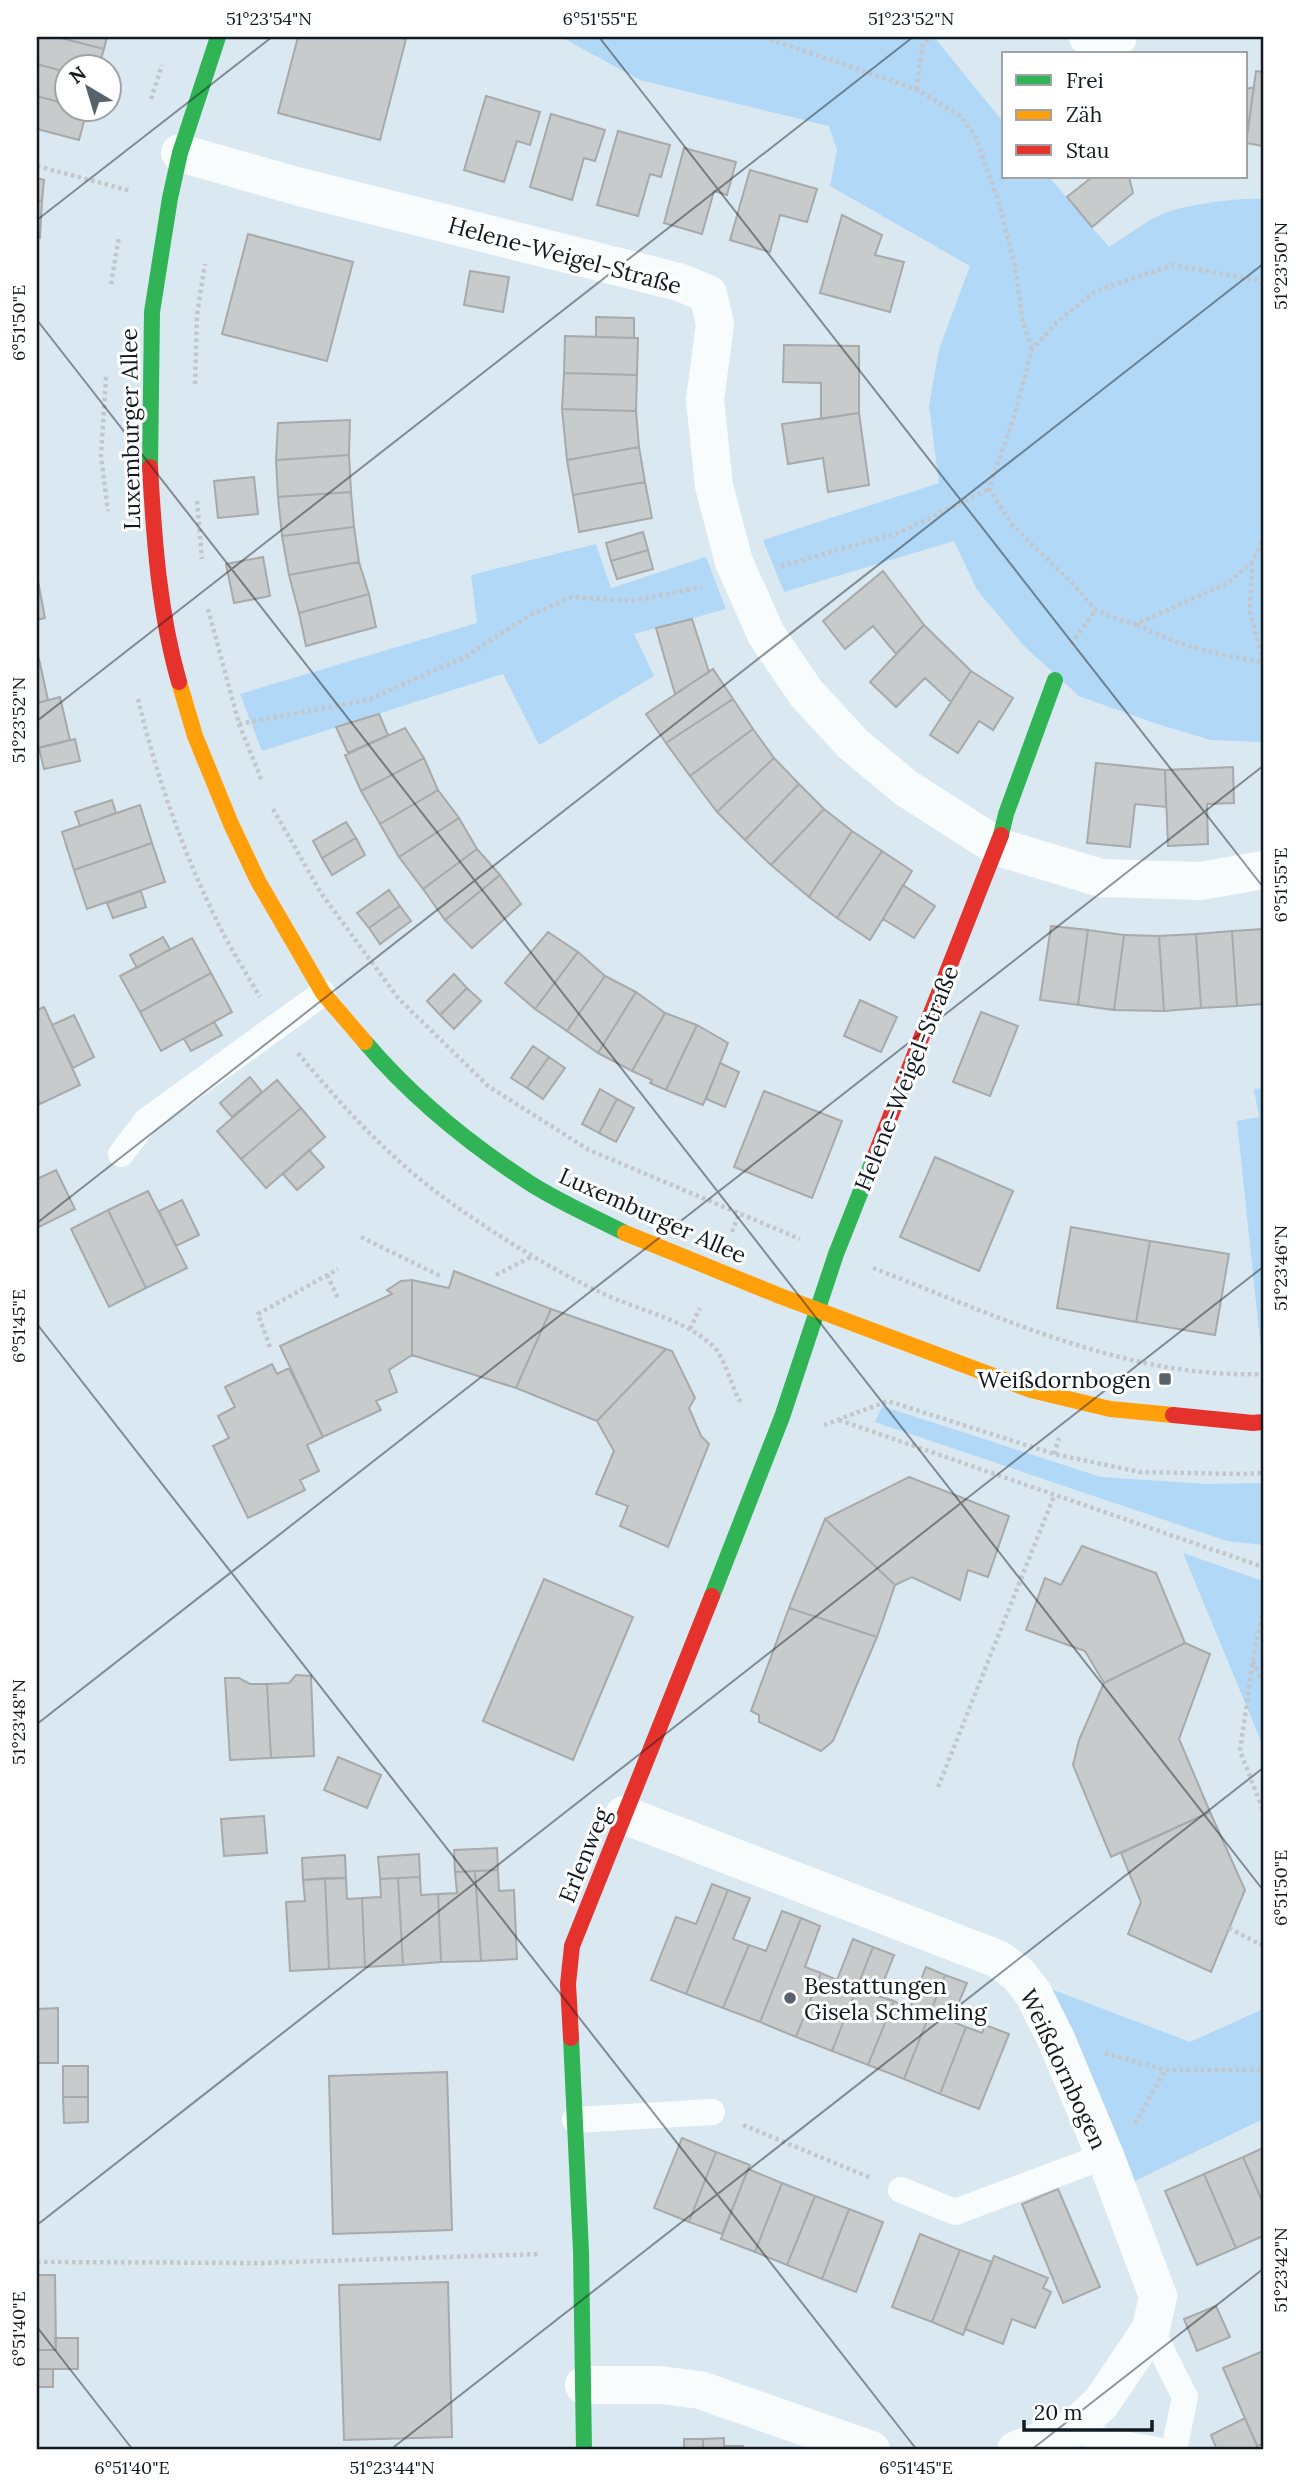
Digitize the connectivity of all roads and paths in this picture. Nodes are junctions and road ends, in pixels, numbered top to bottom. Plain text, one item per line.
1 (218, 37) edge
2 (763, 37) edge
3 (931, 37) edge
4 (1088, 37) edge
5 (1118, 37) edge
6 (164, 59) dead end
7 (916, 89) junction
8 (148, 109) dead end
9 (180, 153) junction
10 (37, 166) edge
11 (128, 190) junction
12 (170, 198) junction
13 (125, 204) dead end
14 (120, 230) dead end
15 (207, 253) dead end
16 (1261, 281) edge
17 (111, 297) dead end
18 (1032, 350) junction
19 (107, 363) dead end
20 (195, 398) dead end
21 (989, 489) junction
22 (196, 494) dead end
23 (109, 522) dead end
24 (1263, 540) edge
25 (1252, 562) junction
26 (202, 563) dead end
27 (740, 579) junction
28 (206, 604) dead end
29 (1136, 624) junction
30 (1263, 662) edge
31 (1055, 680) dead end
32 (137, 696) dead end
33 (239, 724) junction
34 (263, 783) dead end
35 (272, 807) dead end
36 (998, 847) junction
37 (1263, 870) edge
38 (323, 993) junction
39 (278, 1028) junction
40 (121, 1154) dead end
41 (360, 1237) dead end
42 (836, 1254) junction
43 (533, 1255) junction
44 (338, 1269) dead end
45 (327, 1275) junction
46 (496, 1275) dead end
47 (440, 1276) dead end
48 (338, 1298) dead end
49 (817, 1310) junction
50 (271, 1347) dead end
51 (1263, 1374) edge
52 (782, 1417) junction
53 (839, 1420) junction
54 (1263, 1422) edge
55 (1263, 1473) edge
56 (1054, 1496) junction
57 (1263, 1567) edge
58 (1263, 1609) edge
59 (1253, 1660) junction
60 (1263, 1683) edge
61 (938, 1787) dead end
62 (1263, 1810) edge
63 (624, 1815) junction
64 (1229, 1928) dead end
65 (1263, 1938) edge
66 (1056, 2039) junction
67 (1165, 2070) junction
68 (1263, 2070) edge
69 (712, 2112) joint
70 (575, 2120) junction
71 (1105, 2156) junction
72 (901, 2190) joint
73 (581, 2252) junction
74 (37, 2262) edge
75 (1151, 2329) junction
76 (584, 2385) junction
77 (1073, 2428) junction
78 (584, 2450) edge
79 (871, 2450) edge
80 (1016, 2450) edge
81 (1157, 2450) edge
82 (1174, 2450) edge

1 - 9 street, Luxemburger Allee
2 - 7 path
3 - 7 path
4 - 5 street
6 - 8 path
7 - 18 path
9 - 12 street, Luxemburger Allee
9 - 27 street, Helene-Weigel-Straße
10 - 11 path
11 - 12 path
11 - 13 path
12 - 38 street, Luxemburger Allee
14 - 17 path
15 - 20 path
16 - 18 path
18 - 21 path
19 - 23 path
21 - 27 path
21 - 29 path
22 - 26 path
24 - 25 path
25 - 29 path
25 - 30 path
27 - 33 path
27 - 36 street, Helene-Weigel-Straße
28 - 33 path
29 - 30 path
31 - 36 street, Helene-Weigel-Straße
32 - 39 path
33 - 34 path
35 - 42 path
36 - 37 street, Helene-Weigel-Straße
36 - 42 street, Helene-Weigel-Straße
38 - 39 lane
38 - 49 street, Luxemburger Allee
39 - 40 lane
39 - 43 path
41 - 47 path
42 - 49 street, Helene-Weigel-Straße
42 - 51 path
43 - 46 path
43 - 52 path
44 - 45 path
45 - 48 path
45 - 50 path
49 - 52 street, Erlenweg
49 - 54 street, Luxemburger Allee
52 - 53 path
52 - 63 street, Erlenweg
53 - 55 path
53 - 56 path
56 - 57 path
56 - 61 path
58 - 59 path
59 - 60 path
59 - 62 path
63 - 66 street, Weißdornbogen
63 - 70 street, Erlenweg
64 - 65 path
66 - 67 path
66 - 71 street, Weißdornbogen
67 - 68 path
67 - 71 path
69 - 70 lane
69 - 72 path
70 - 73 street, Erlenweg
71 - 72 lane
71 - 75 street, Weißdornbogen
73 - 74 path
73 - 76 street, Erlenweg
75 - 77 street, Weißdornbogen
75 - 82 lane
76 - 78 street, Erlenweg
76 - 79 street
77 - 80 street, Weißdornbogen
77 - 81 lane

